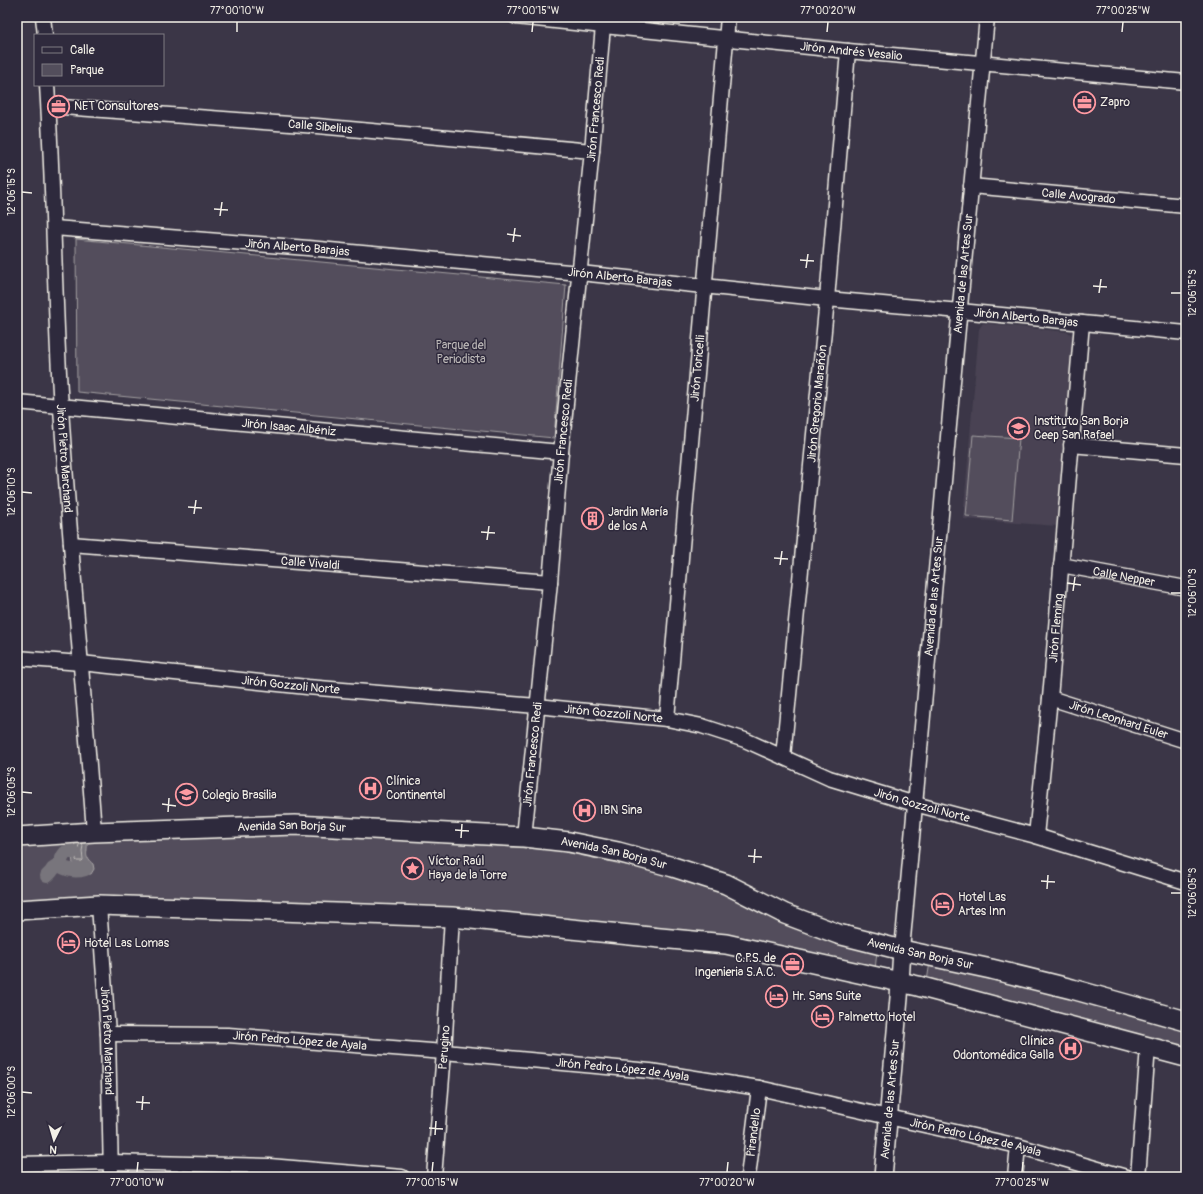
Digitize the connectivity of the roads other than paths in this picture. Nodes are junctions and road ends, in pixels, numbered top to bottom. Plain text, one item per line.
1 (44, 17) edge
2 (516, 17) edge
3 (728, 17) edge
4 (987, 17) edge
5 (603, 26) junction
6 (44, 34) edge
7 (726, 38) junction
8 (848, 51) junction
9 (983, 63) junction
10 (1186, 82) edge
11 (47, 86) edge
12 (49, 106) junction
13 (592, 151) junction
14 (971, 186) junction
15 (1186, 206) edge
16 (54, 228) junction
17 (580, 273) junction
18 (706, 287) junction
19 (828, 299) junction
20 (960, 311) junction
21 (1082, 323) junction
22 (1186, 333) edge
23 (17, 402) edge
24 (61, 406) junction
25 (1071, 445) junction
26 (561, 452) junction
27 (1186, 455) edge
28 (71, 544) junction
29 (1061, 565) junction
30 (550, 582) junction
31 (1186, 588) edge
32 (17, 658) edge
33 (81, 663) junction
34 (1050, 698) junction
35 (537, 706) junction
36 (667, 719) junction
37 (1186, 741) edge
38 (783, 757) junction
39 (914, 804) junction
40 (94, 832) junction
41 (1036, 836) junction
42 (17, 837) edge
43 (524, 837) junction
44 (1186, 882) edge
45 (98, 905) junction
46 (17, 910) edge
47 (452, 917) junction
48 (902, 950) junction
49 (900, 982) junction
50 (1186, 1021) edge
51 (108, 1034) junction
52 (1148, 1047) junction
53 (444, 1052) junction
54 (1186, 1057) edge
55 (759, 1088) junction
56 (888, 1117) junction
57 (1018, 1146) junction
58 (110, 1162) junction
59 (17, 1164) edge
60 (111, 1177) edge
61 (402, 1177) edge
62 (434, 1177) edge
63 (748, 1177) edge
64 (883, 1177) edge
65 (1015, 1177) edge
66 (1126, 1177) edge
67 (1138, 1177) edge

1 - 6 street
2 - 5 street, Jirón Andrés Vesalio
3 - 7 street, Jirón Toricelli
4 - 9 street, Avenida de las Artes Sur
5 - 7 street, Jirón Andrés Vesalio
5 - 13 street, Jirón Francesco Redi
7 - 8 street, Jirón Andrés Vesalio
7 - 18 street, Jirón Toricelli
8 - 9 street, Jirón Andrés Vesalio
8 - 19 street, Jirón Gregorio Marañón
9 - 10 street, Jirón Andrés Vesalio
9 - 14 street, Avenida de las Artes Sur
11 - 12 street, Jirón Pietro Marchand
12 - 13 street, Calle Sibelius
12 - 16 street, Jirón Pietro Marchand
13 - 17 street, Jirón Francesco Redi
14 - 15 street, Calle Avogrado
14 - 20 street, Avenida de las Artes Sur
16 - 17 street, Jirón Alberto Barajas
16 - 24 street, Jirón Pietro Marchand
17 - 18 street, Jirón Alberto Barajas
17 - 26 street, Jirón Francesco Redi
18 - 19 street, Jirón Alberto Barajas
18 - 36 street, Jirón Toricelli
19 - 20 street, Jirón Alberto Barajas
19 - 38 street, Jirón Gregorio Marañón
20 - 21 street, Jirón Alberto Barajas
20 - 39 street, Avenida de las Artes Sur
21 - 22 street, Jirón Alberto Barajas
21 - 25 street, Jirón Fleming
23 - 24 street, Jirón Isaac Albéniz
24 - 26 street, Jirón Isaac Albéniz
24 - 28 street, Jirón Pietro Marchand
25 - 27 street
25 - 29 street, Jirón Fleming
26 - 30 street, Jirón Francesco Redi
28 - 30 street, Calle Vivaldi
28 - 33 street, Jirón Pietro Marchand
29 - 31 street, Calle Nepper
29 - 34 street, Jirón Fleming
30 - 35 street, Jirón Francesco Redi
32 - 33 street, Jirón Gozzoli Norte
33 - 35 street, Jirón Gozzoli Norte
33 - 40 street, Jirón Pietro Marchand
34 - 37 street, Jirón Leonhard Euler
34 - 41 street, Jirón Fleming
35 - 36 street, Jirón Gozzoli Norte
35 - 43 street, Jirón Francesco Redi
36 - 38 street, Jirón Gozzoli Norte
38 - 39 street, Jirón Gozzoli Norte
39 - 41 street, Jirón Gozzoli Norte
39 - 48 street, Avenida de las Artes Sur
40 - 42 main road, Avenida San Borja Sur
40 - 43 main road, Avenida San Borja Sur
41 - 44 street, Jirón Gozzoli Norte
43 - 48 main road, Avenida San Borja Sur
45 - 46 main road
45 - 47 main road
45 - 51 street, Jirón Pietro Marchand
47 - 49 main road
47 - 53 street, Perugino
48 - 49 street, Avenida de las Artes Sur
48 - 50 main road, Avenida San Borja Sur
49 - 52 main road
49 - 56 street, Avenida de las Artes Sur
51 - 53 street, Jirón Pedro López de Ayala
51 - 58 street, Jirón Pietro Marchand
52 - 54 main road
52 - 67 street
53 - 55 street, Jirón Pedro López de Ayala
53 - 62 street, Perugino
55 - 56 street, Jirón Pedro López de Ayala
55 - 63 street, Pirandello
56 - 57 street, Jirón Pedro López de Ayala
56 - 64 street, Avenida de las Artes Sur
57 - 65 street
57 - 66 street, Jirón Pedro López de Ayala
58 - 59 street
58 - 60 street, Jirón Pietro Marchand
58 - 61 street

